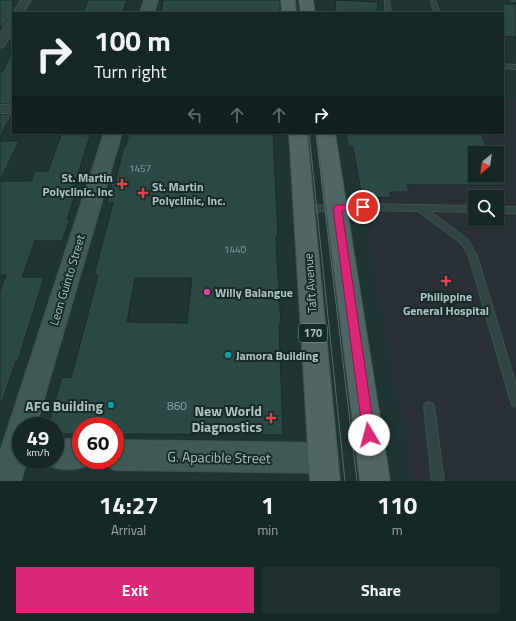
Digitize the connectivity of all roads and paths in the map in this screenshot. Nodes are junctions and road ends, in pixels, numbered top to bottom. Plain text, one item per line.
1 (26, 0) edge
2 (151, 0) edge
3 (288, 0) edge
4 (306, 0) edge
5 (387, 0) edge
6 (433, 0) edge
7 (19, 12) edge
8 (147, 12) edge
9 (289, 12) edge
10 (308, 12) edge
11 (388, 12) edge
12 (437, 12) edge
13 (12, 24) edge
14 (0, 44) edge
15 (504, 66) edge
16 (516, 66) edge
17 (0, 108) edge
18 (12, 109) edge
19 (112, 134) edge
20 (298, 134) edge
21 (326, 134) edge
22 (337, 208) junction
23 (304, 209) junction
24 (421, 209) junction
25 (468, 210) edge
26 (504, 210) edge
27 (516, 210) edge
28 (516, 402) edge
29 (429, 407) dead end
30 (24, 417) edge
31 (124, 456) edge
32 (12, 458) edge
33 (324, 470) edge
34 (6, 481) edge
35 (375, 481) edge
36 (438, 481) edge

1 - 7 street
2 - 8 street
3 - 9 main road
4 - 10 main road
5 - 11 lane
6 - 12 lane
13 - 14 street
15 - 16 lane
17 - 18 street
19 - 30 street, Leon Guinto Street
20 - 23 main road, Taft Avenue / 170
21 - 22 main road
22 - 23 lane
22 - 24 lane
22 - 35 main road
23 - 33 main road, Taft Avenue / 170
24 - 25 lane
24 - 28 lane
26 - 27 lane
29 - 36 lane
31 - 33 street, G. Apacible Street
32 - 34 street, Leon Guinto Street

